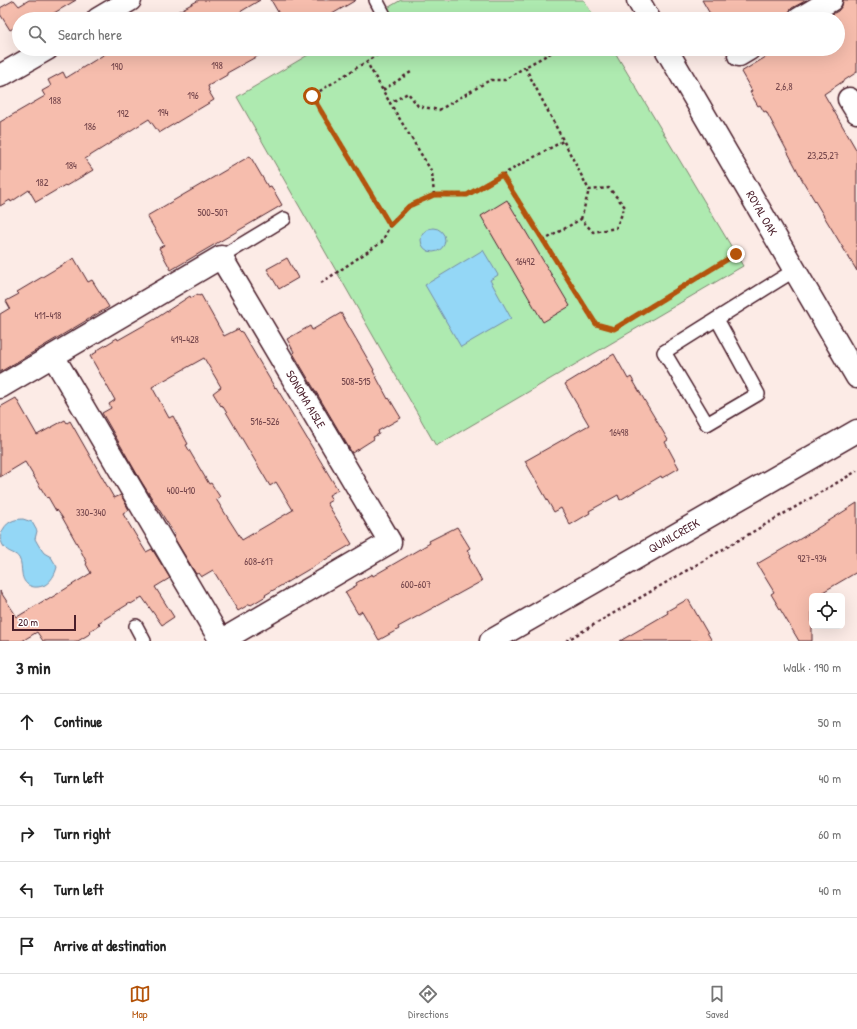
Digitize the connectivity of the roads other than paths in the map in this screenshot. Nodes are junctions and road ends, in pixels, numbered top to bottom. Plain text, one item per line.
1 (130, 0) edge
2 (376, 0) edge
3 (638, 0) edge
4 (831, 0) edge
5 (110, 12) edge
6 (382, 12) edge
7 (645, 12) edge
8 (811, 12) edge
9 (35, 56) edge
10 (670, 56) edge
11 (0, 76) edge
12 (284, 219) dead end
13 (220, 256) junction
14 (795, 270) junction
15 (717, 319) junction
16 (53, 356) junction
17 (857, 377) edge
18 (0, 387) edge
19 (857, 430) edge
20 (136, 626) dead end
21 (144, 641) edge
22 (221, 641) edge
23 (490, 641) edge

1 - 5 street
2 - 6 lane
3 - 7 street
4 - 8 street
9 - 11 street
10 - 14 street, ROYAL OAK
12 - 13 lane
13 - 16 street
13 - 22 street, SONOMA AISLE
14 - 15 lane
14 - 17 street, ROYAL OAK
15 - 15 lane
16 - 18 street
16 - 22 street, SONOMA AISLE
19 - 23 street, QUAILCREEK
20 - 21 lane

